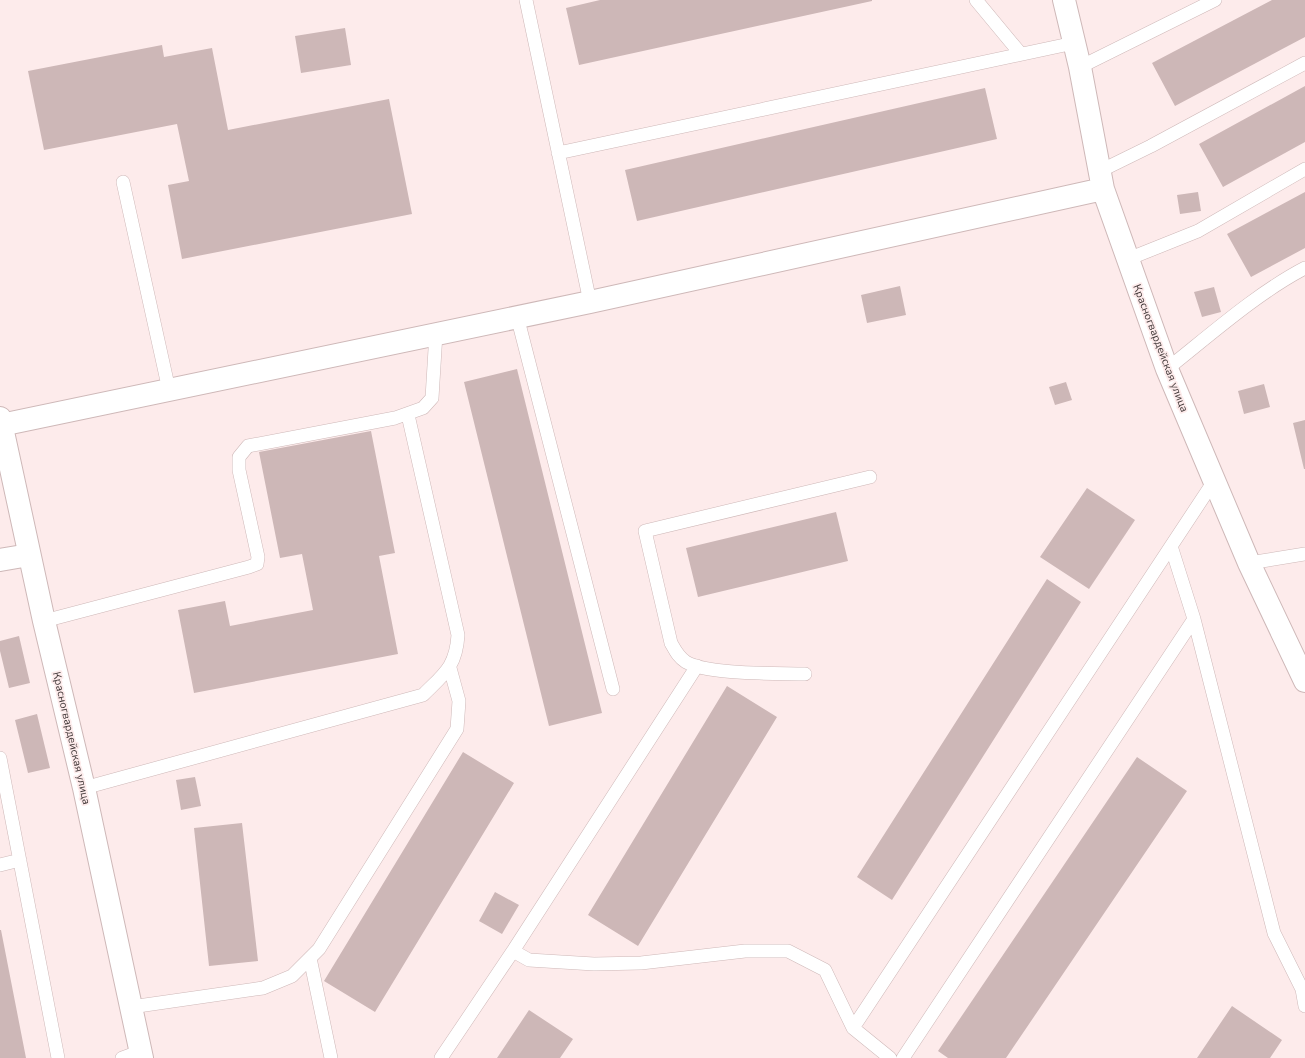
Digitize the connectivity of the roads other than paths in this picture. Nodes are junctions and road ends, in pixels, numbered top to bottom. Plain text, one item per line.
1 (526, 0) edge
2 (976, 0) edge
3 (1064, 0) edge
4 (1215, 0) edge
5 (1074, 43) junction
6 (1020, 53) junction
7 (1305, 63) edge
8 (1080, 67) junction
9 (558, 153) junction
10 (1305, 169) edge
11 (1100, 181) junction
12 (124, 182) dead end
13 (1128, 259) junction
14 (1305, 268) edge
15 (590, 302) junction
16 (517, 316) junction
17 (436, 333) junction
18 (1166, 369) junction
19 (169, 390) junction
20 (408, 415) junction
21 (1, 422) edge
22 (870, 476) dead end
23 (1214, 481) junction
24 (1171, 546) junction
25 (29, 555) junction
26 (1303, 558) edge
27 (0, 560) edge
28 (1249, 563) junction
29 (1194, 619) junction
30 (44, 621) junction
31 (698, 666) junction
32 (450, 668) junction
33 (805, 674) dead end
34 (1305, 681) edge
35 (613, 689) dead end
36 (0, 758) edge
37 (84, 788) junction
38 (20, 860) junction
39 (0, 865) edge
40 (513, 951) junction
41 (310, 958) junction
42 (1305, 1006) edge
43 (132, 1007) junction
44 (853, 1028) junction
45 (135, 1056) edge
46 (58, 1058) edge
47 (331, 1058) edge
48 (441, 1058) edge
49 (890, 1058) edge
50 (903, 1058) edge

1 - 9 lane
2 - 6 lane
3 - 5 street, Красногвардейская улица
4 - 8 lane
5 - 6 lane
5 - 8 street, Красногвардейская улица
6 - 9 lane
7 - 11 lane
8 - 11 street, Красногвардейская улица
9 - 15 lane
10 - 13 lane
11 - 13 street, Красногвардейская улица
11 - 15 street
12 - 19 lane
13 - 18 street, Красногвардейская улица
14 - 18 lane
15 - 16 street
16 - 17 street
16 - 35 lane
17 - 19 street
17 - 20 lane
18 - 23 street, Красногвардейская улица
19 - 21 street
20 - 30 lane
20 - 32 lane
21 - 25 street, Красногвардейская улица
22 - 31 lane
23 - 24 lane
23 - 28 street, Красногвардейская улица
24 - 29 lane
24 - 44 lane
25 - 27 street
25 - 30 street, Красногвардейская улица
26 - 28 lane
28 - 34 street, Красногвардейская улица
29 - 42 lane
29 - 50 lane
30 - 37 street, Красногвардейская улица
31 - 33 lane
31 - 40 lane
32 - 37 lane
32 - 41 lane
36 - 38 lane
37 - 43 street, Красногвардейская улица
38 - 39 lane
38 - 46 lane
40 - 44 lane
40 - 48 lane
41 - 43 lane
41 - 47 lane
43 - 45 street, Красногвардейская улица
44 - 49 lane

